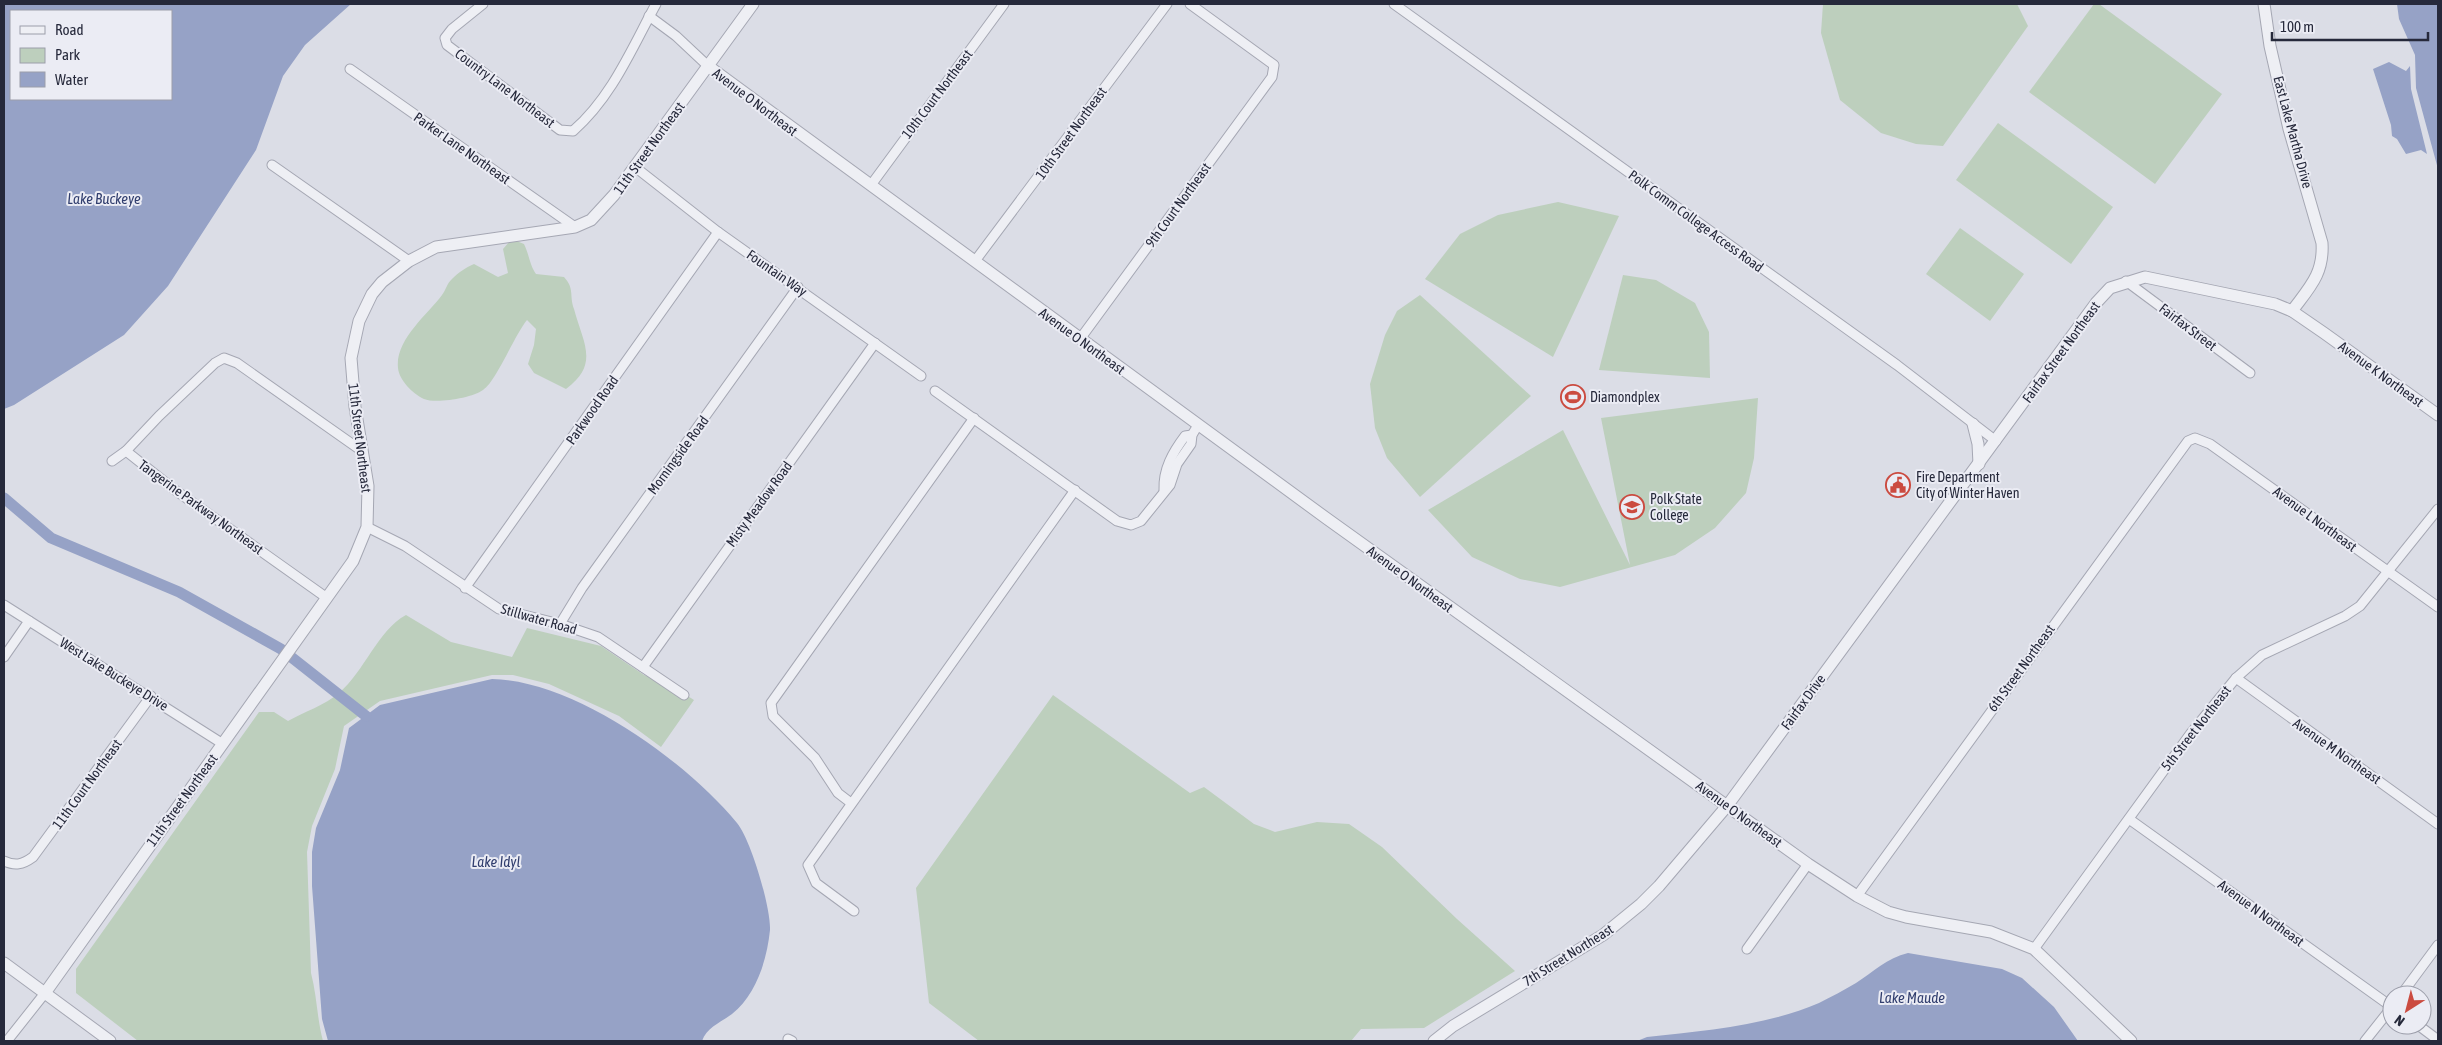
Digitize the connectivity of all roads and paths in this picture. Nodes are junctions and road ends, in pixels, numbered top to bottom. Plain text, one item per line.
1 (483, 4) edge
2 (656, 4) edge
3 (753, 4) edge
4 (1004, 4) edge
5 (1167, 4) edge
6 (1190, 4) edge
7 (1394, 4) edge
8 (2264, 4) edge
9 (649, 16) junction
10 (708, 66) junction
11 (350, 69) dead end
12 (272, 165) dead end
13 (635, 167) junction
14 (871, 185) junction
15 (575, 227) junction
16 (718, 232) junction
17 (409, 261) junction
18 (975, 261) junction
19 (2126, 281) junction
20 (798, 287) junction
21 (2292, 312) junction
22 (2324, 333) joint
23 (1080, 339) junction
24 (875, 343) junction
25 (2250, 373) dead end
26 (921, 376) dead end
27 (935, 391) dead end
28 (2438, 415) edge
29 (974, 418) junction
30 (1973, 424) junction
31 (1195, 430) junction
32 (1996, 440) junction
33 (2188, 441) joint
34 (126, 451) junction
35 (362, 451) junction
36 (112, 460) dead end
37 (1979, 464) junction
38 (1075, 490) junction
39 (2438, 509) edge
40 (367, 527) junction
41 (2390, 571) junction
42 (465, 588) junction
43 (327, 598) junction
44 (1879, 598) joint
45 (4, 605) edge
46 (2438, 608) edge
47 (29, 621) junction
48 (560, 624) junction
49 (4, 657) edge
50 (643, 667) junction
51 (2236, 678) junction
52 (684, 695) dead end
53 (151, 696) junction
54 (223, 744) junction
55 (851, 803) junction
56 (1727, 806) junction
57 (2129, 818) junction
58 (2438, 824) edge
59 (4, 860) edge
60 (1808, 864) junction
61 (1857, 896) junction
62 (854, 910) dead end
63 (2438, 944) edge
64 (2034, 949) junction
65 (1748, 950) dead end
66 (4, 964) edge
67 (2408, 985) edge
68 (45, 994) junction
69 (2382, 1000) edge
70 (2382, 1020) edge
71 (7, 1041) edge
72 (110, 1041) edge
73 (1434, 1041) edge
74 (2131, 1041) edge
75 (2365, 1041) edge

1 - 9 street, Country Lane Northeast
2 - 9 street, Country Lane Northeast
3 - 10 street, 11th Street Northeast
4 - 14 street, 10th Court Northeast
5 - 18 street, 10th Street Northeast
6 - 23 street, 9th Court Northeast
7 - 30 street, Polk Comm College Access Road
8 - 21 street, East Lake Martha Drive
9 - 10 street
10 - 13 street, 11th Street Northeast
10 - 14 street, Avenue O Northeast
11 - 15 street, Parker Lane Northeast
12 - 17 street
13 - 15 street, 11th Street Northeast
13 - 16 street, Fountain Way
14 - 18 street, Avenue O Northeast
15 - 17 street, 11th Street Northeast
16 - 20 street, Fountain Way
16 - 42 street, Parkwood Road
17 - 35 street, 11th Street Northeast
18 - 23 street, Avenue O Northeast
19 - 21 street, Fairfax Street Northeast
19 - 25 street, Fairfax Street
19 - 32 street, Fairfax Street Northeast
20 - 24 street, Fountain Way
20 - 48 street, Morningside Road
21 - 22 street, Fairfax Street Northeast
22 - 28 street, Avenue K Northeast
23 - 31 street, Avenue O Northeast
24 - 26 street, Fountain Way
24 - 50 street, Misty Meadow Road
27 - 29 street
29 - 38 street
29 - 55 street
30 - 32 street, Polk Comm College Access Road
30 - 37 street
31 - 38 street
31 - 56 street, Avenue O Northeast
32 - 37 street, Fairfax Street Northeast
33 - 41 street, Avenue L Northeast
33 - 61 street, 6th Street Northeast
34 - 35 street, Tangerine Parkway Northeast
34 - 36 street
34 - 43 street, Tangerine Parkway Northeast
35 - 40 street, 11th Street Northeast
37 - 44 street, Fairfax Street Northeast
38 - 55 street
39 - 41 street, 5th Street Northeast
40 - 42 street, Stillwater Road
40 - 43 street, 11th Street Northeast
41 - 46 street, Avenue L Northeast
41 - 51 street, 5th Street Northeast
42 - 48 street, Stillwater Road
43 - 54 street, 11th Street Northeast
44 - 56 street, Fairfax Drive
45 - 47 street, West Lake Buckeye Drive
47 - 49 street
47 - 53 street, West Lake Buckeye Drive
48 - 50 street, Stillwater Road
50 - 52 street, Stillwater Road
51 - 57 street, 5th Street Northeast
51 - 58 street, Avenue M Northeast
53 - 54 street, West Lake Buckeye Drive
53 - 59 street, 11th Court Northeast
54 - 68 street, 11th Street Northeast
55 - 62 street
56 - 60 street, Avenue O Northeast
56 - 73 street, 7th Street Northeast
57 - 64 street, 5th Street Northeast
57 - 69 street, Avenue N Northeast
60 - 61 street, Avenue O Northeast
60 - 65 street
61 - 64 street, Avenue O Northeast
63 - 67 street
64 - 74 street, Avenue O Northeast
66 - 68 street
68 - 71 street, 11th Street Northeast
68 - 72 street
70 - 75 street

